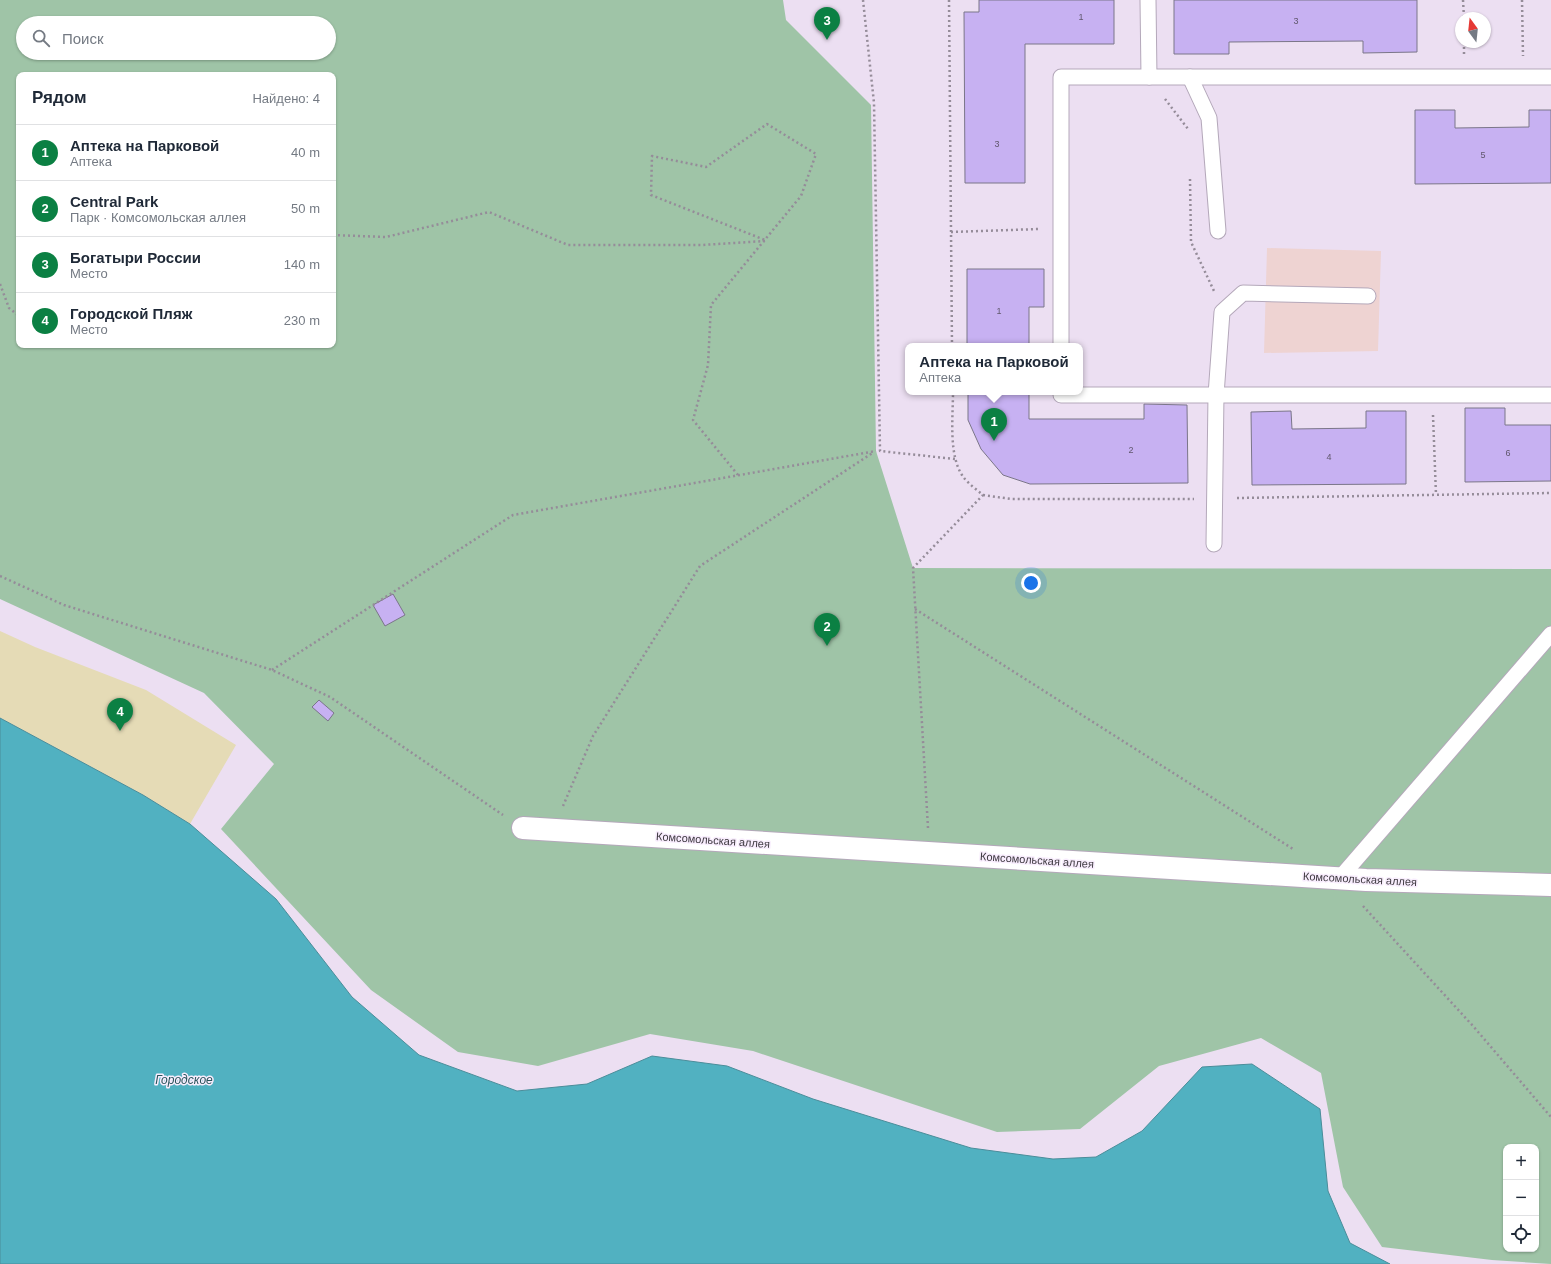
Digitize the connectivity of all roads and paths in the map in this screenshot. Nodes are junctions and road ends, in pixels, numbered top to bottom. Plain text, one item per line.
1 (863, 0) edge
2 (949, 0) edge
3 (1148, 0) edge
4 (1464, 0) edge
5 (1522, 0) edge
6 (1464, 12) edge
7 (1149, 77) junction
8 (1190, 77) junction
9 (1523, 77) junction
10 (1551, 77) edge
11 (1189, 131) dead end
12 (1190, 178) dead end
13 (1061, 228) junction
14 (1218, 231) dead end
15 (951, 232) junction
16 (336, 235) edge
17 (765, 240) junction
18 (0, 284) edge
19 (1368, 296) dead end
20 (1222, 312) junction
21 (16, 314) edge
22 (952, 343) edge
23 (1061, 343) edge
24 (953, 395) edge
25 (1061, 395) edge
26 (1083, 395) edge
27 (1083, 395) edge
28 (1216, 395) junction
29 (1551, 395) edge
30 (1433, 396) junction
31 (955, 458) junction
32 (738, 475) junction
33 (1551, 493) edge
34 (983, 495) junction
35 (1436, 495) junction
36 (1215, 498) junction
37 (1214, 544) dead end
38 (0, 576) edge
39 (915, 609) junction
40 (1551, 634) edge
41 (272, 670) junction
42 (523, 828) joint
43 (553, 830) junction
44 (929, 853) junction
45 (1298, 853) dead end
46 (1339, 879) junction
47 (1551, 885) edge
48 (1551, 1117) edge

1 - 31 path
2 - 15 path
3 - 7 lane
4 - 6 path
5 - 9 path
7 - 8 lane
7 - 11 path
7 - 13 lane
8 - 9 lane
8 - 14 lane
9 - 10 lane
12 - 20 path
13 - 15 path
13 - 23 lane
15 - 22 path
16 - 17 path
17 - 17 path
17 - 32 path
18 - 21 path
19 - 20 lane
20 - 28 lane
24 - 31 path
25 - 27 lane
26 - 28 lane
28 - 30 lane
28 - 36 lane
29 - 30 lane
30 - 35 path
31 - 34 path
32 - 41 path
32 - 43 path
33 - 35 path
34 - 36 path
34 - 39 path
35 - 36 path
36 - 37 lane
38 - 41 path
39 - 44 path
39 - 45 path
40 - 46 lane
41 - 42 path
42 - 43 street, Комсомольская аллея
43 - 44 street, Комсомольская аллея
44 - 46 street, Комсомольская аллея
46 - 47 street, Комсомольская аллея
46 - 48 path

